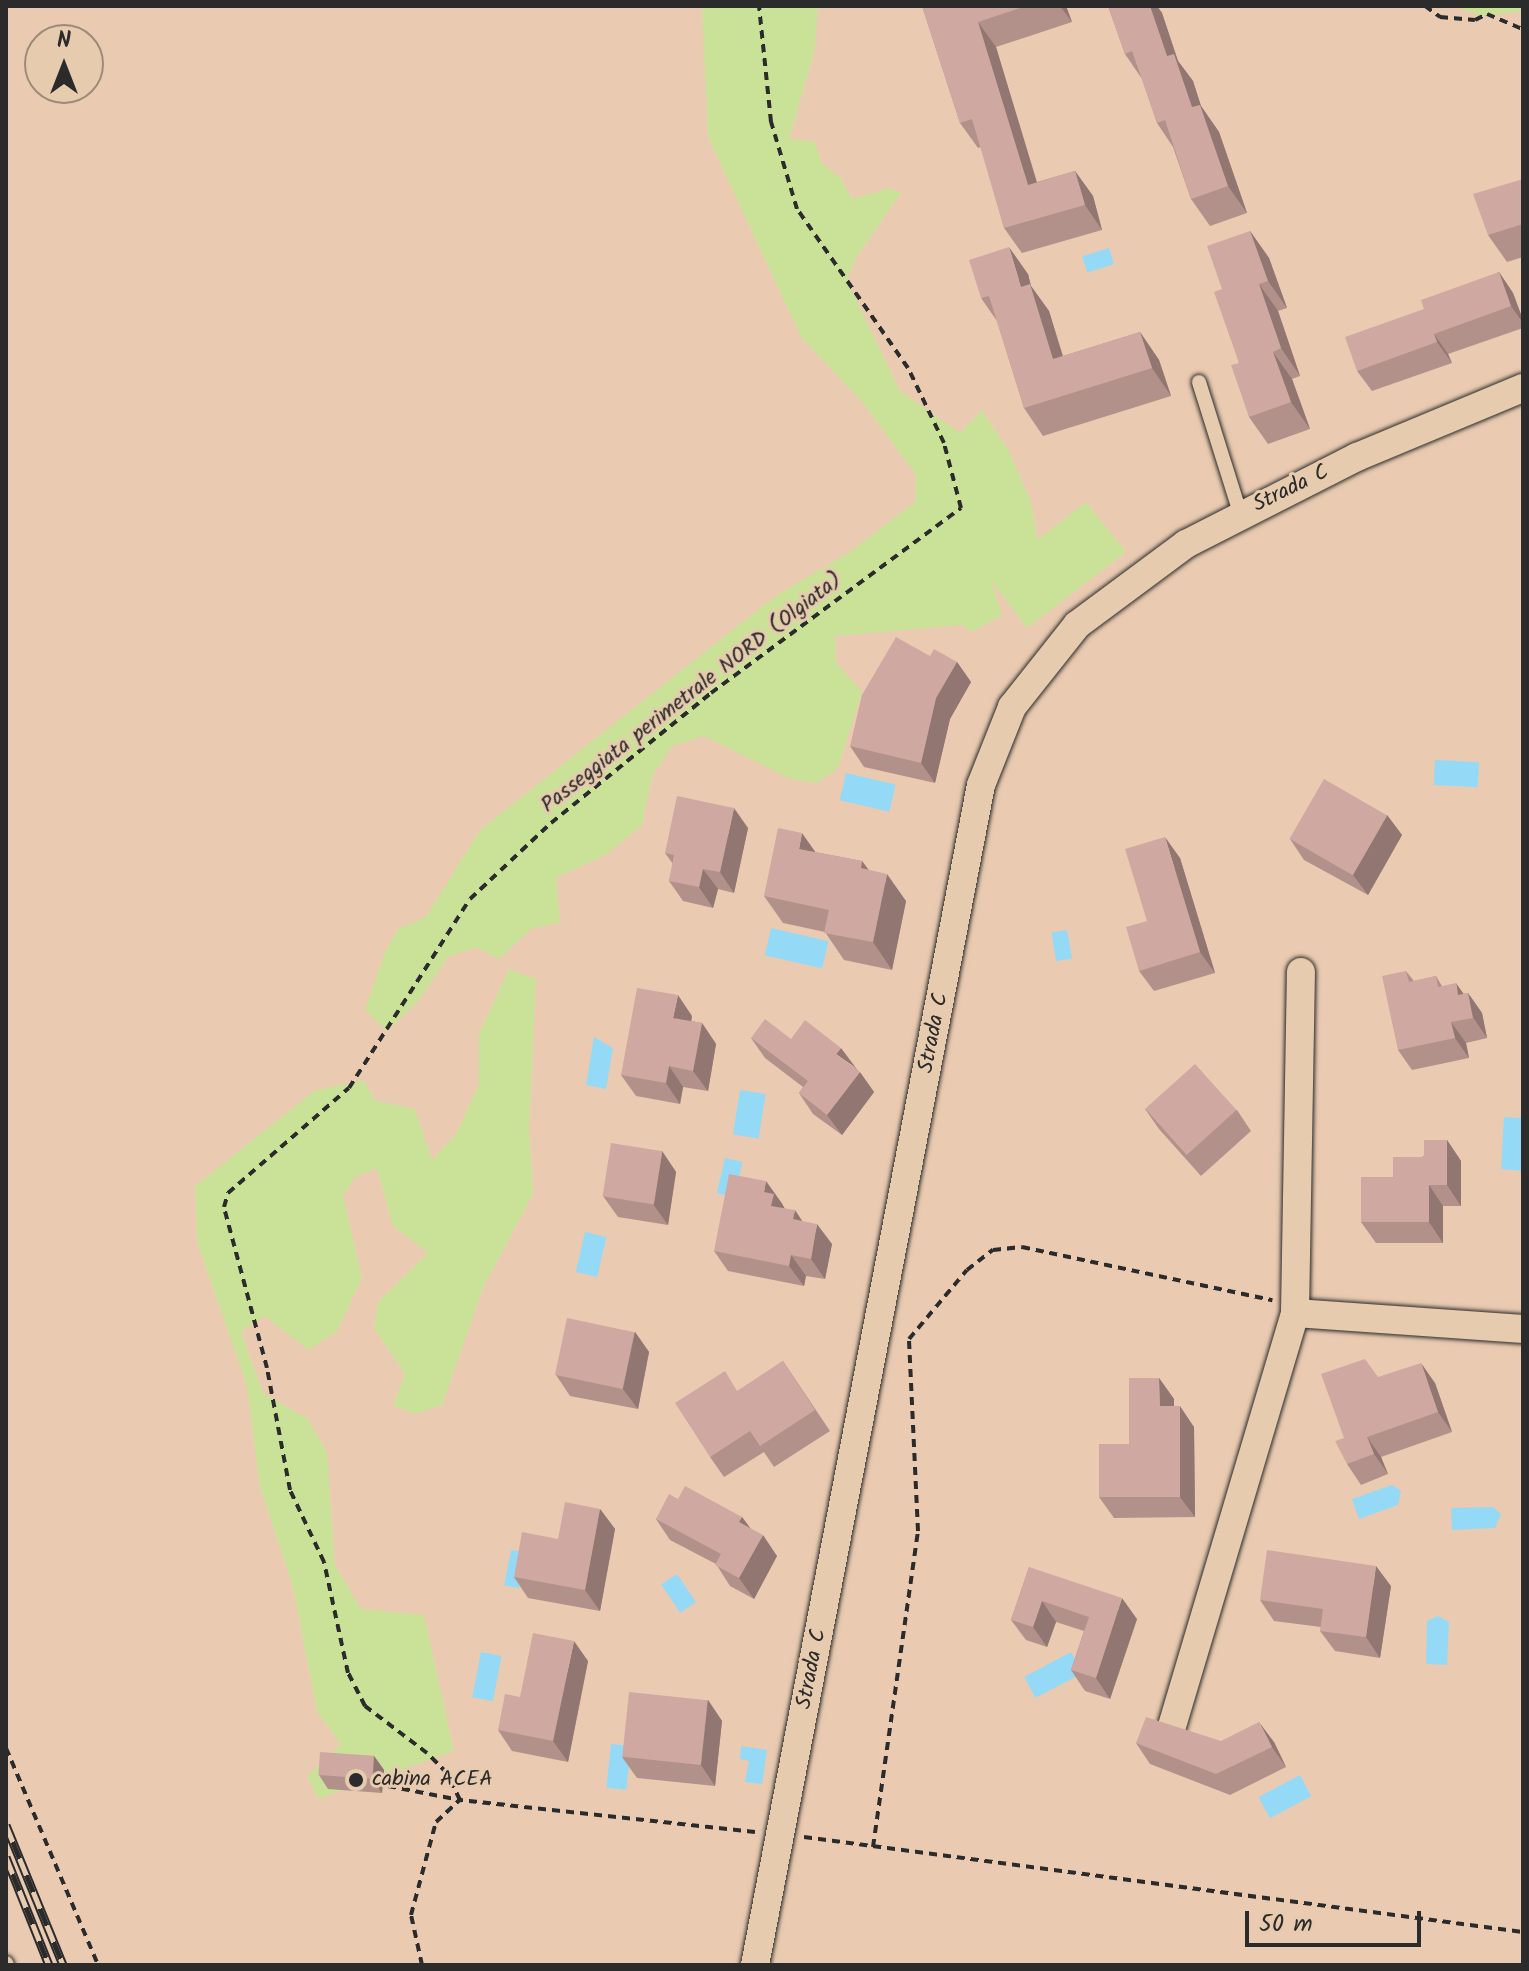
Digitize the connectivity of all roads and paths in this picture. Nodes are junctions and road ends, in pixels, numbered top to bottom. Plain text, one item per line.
1 (759, 6) edge
2 (1425, 6) edge
3 (1523, 29) edge
4 (1199, 382) dead end
5 (1523, 388) edge
6 (1240, 513) junction
7 (1301, 972) dead end
8 (1295, 1313) junction
9 (1523, 1329) edge
10 (1172, 1726) edge
11 (6, 1748) edge
12 (388, 1786) dead end
13 (460, 1800) junction
14 (781, 1834) junction
15 (873, 1847) junction
16 (1523, 1932) edge
17 (98, 1965) edge
18 (422, 1965) edge
19 (755, 1965) edge

1 - 13 path, Passeggiata perimetrale NORD (Olgiata)
2 - 3 path
4 - 6 lane
5 - 6 street, Strada C
6 - 14 street, Strada C
7 - 8 street
8 - 9 street
8 - 10 street
8 - 15 path
11 - 17 path
12 - 13 path
13 - 14 path
13 - 18 path
14 - 15 path
14 - 19 street, Strada C
15 - 16 path

